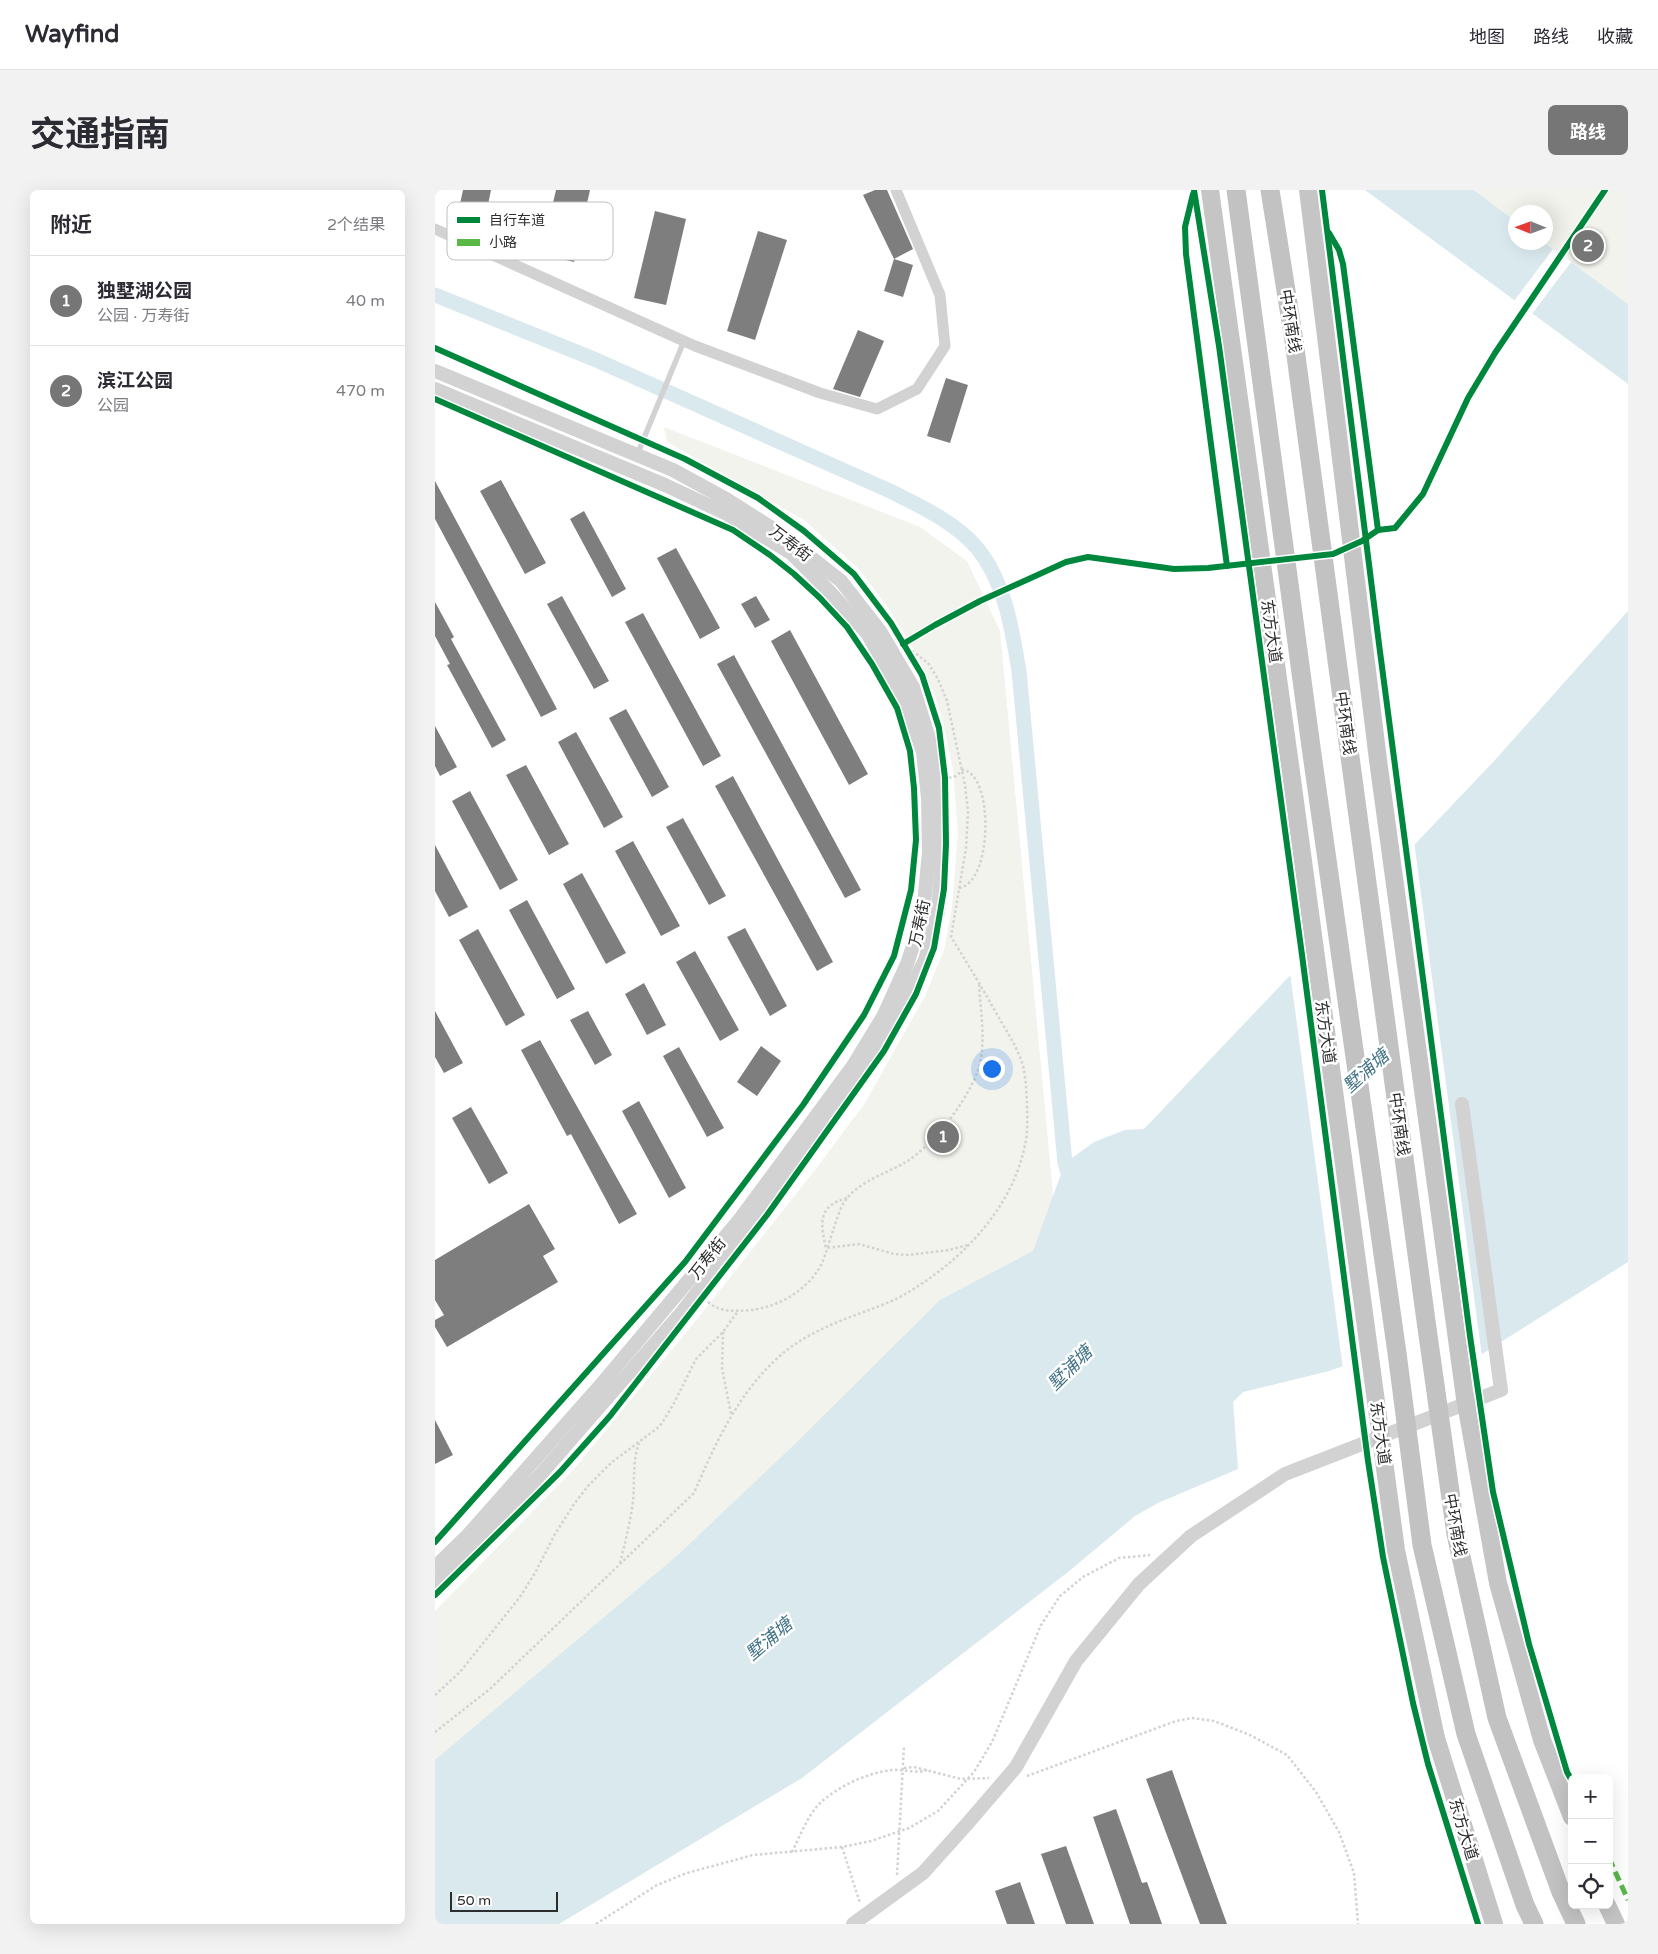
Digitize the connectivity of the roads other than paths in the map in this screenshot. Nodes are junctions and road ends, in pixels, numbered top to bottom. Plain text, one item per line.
1 (897, 190) edge
2 (1210, 190) edge
3 (1236, 190) edge
4 (1269, 190) edge
5 (1308, 190) edge
6 (435, 229) edge
7 (447, 234) edge
8 (504, 260) edge
9 (684, 341) junction
10 (435, 371) edge
11 (435, 389) edge
12 (637, 456) junction
13 (1462, 1104) dead end
14 (435, 1568) edge
15 (435, 1585) edge
16 (1568, 1807) edge
17 (1609, 1909) edge
18 (1531, 1918) edge
19 (859, 1920) edge
20 (1494, 1924) edge
21 (1576, 1924) edge
22 (1616, 1924) edge

1 - 9 street
2 - 20 main road, 东方大道
3 - 18 highway
4 - 21 highway, 中环南线
5 - 16 main road
6 - 7 street
8 - 9 street
9 - 12 lane
10 - 12 street, 万寿街
11 - 14 street, 万寿街
12 - 15 street, 万寿街
13 - 19 street
17 - 22 main road

